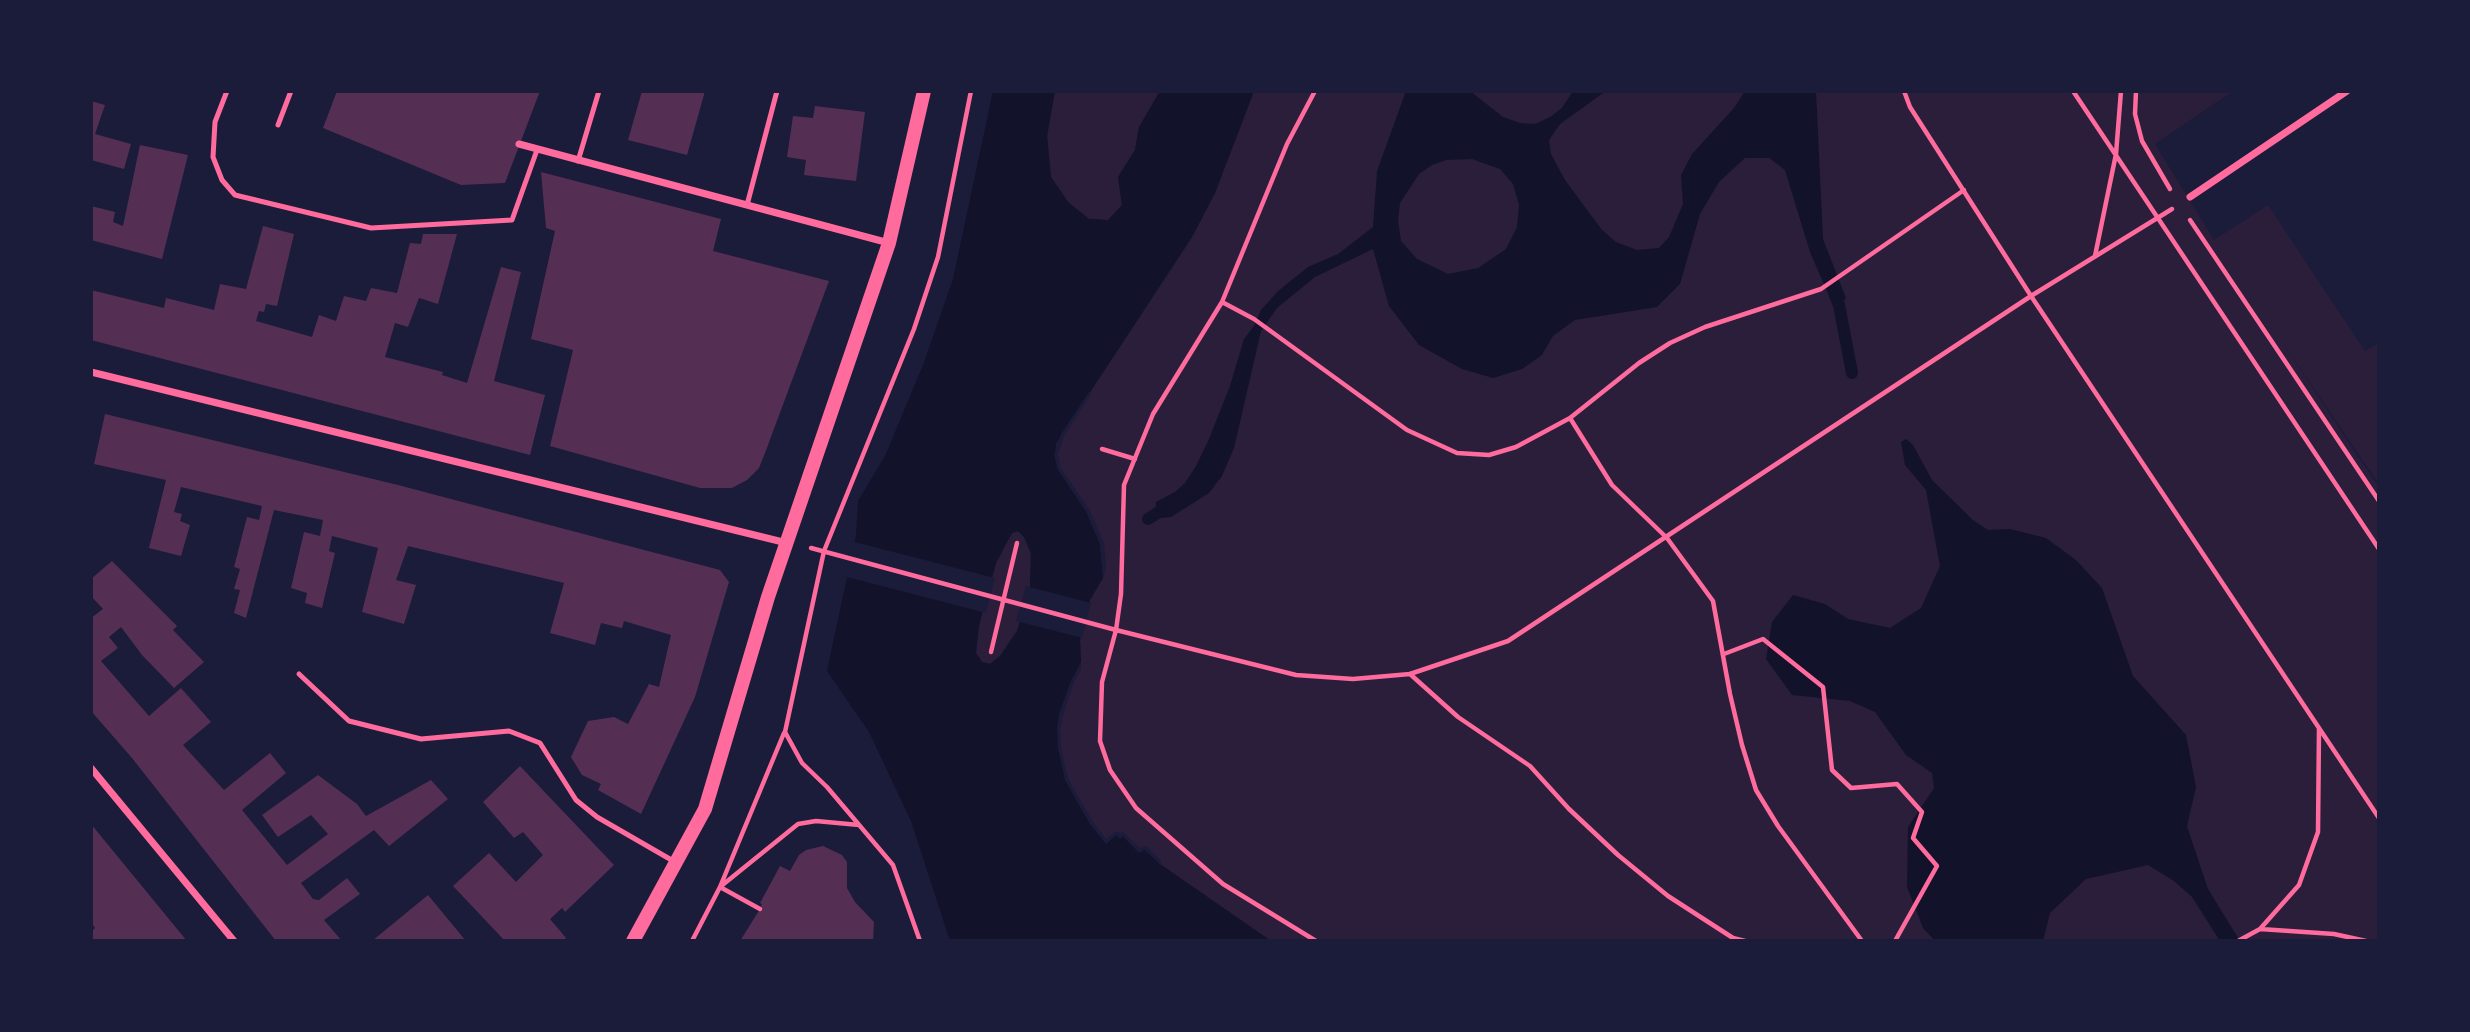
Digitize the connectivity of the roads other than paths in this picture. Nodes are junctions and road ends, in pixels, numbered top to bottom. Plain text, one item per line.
1 (228, 91) edge
2 (291, 91) edge
3 (599, 91) edge
4 (777, 91) edge
5 (924, 91) edge
6 (2347, 91) edge
7 (278, 125) dead end
8 (519, 144) dead end
9 (537, 150) junction
10 (579, 161) junction
11 (2190, 197) dead end
12 (747, 205) junction
13 (889, 243) junction
14 (91, 372) edge
15 (787, 543) junction
16 (299, 674) dead end
17 (91, 768) edge
18 (676, 863) junction
19 (234, 941) edge
20 (633, 941) edge

1 - 9 lane
2 - 7 lane
3 - 10 lane
4 - 12 lane
5 - 13 main road
6 - 11 street
8 - 9 street
9 - 10 street
10 - 12 street
12 - 13 street
13 - 15 main road
14 - 15 street
15 - 18 main road
16 - 18 lane
17 - 19 street
18 - 20 main road

